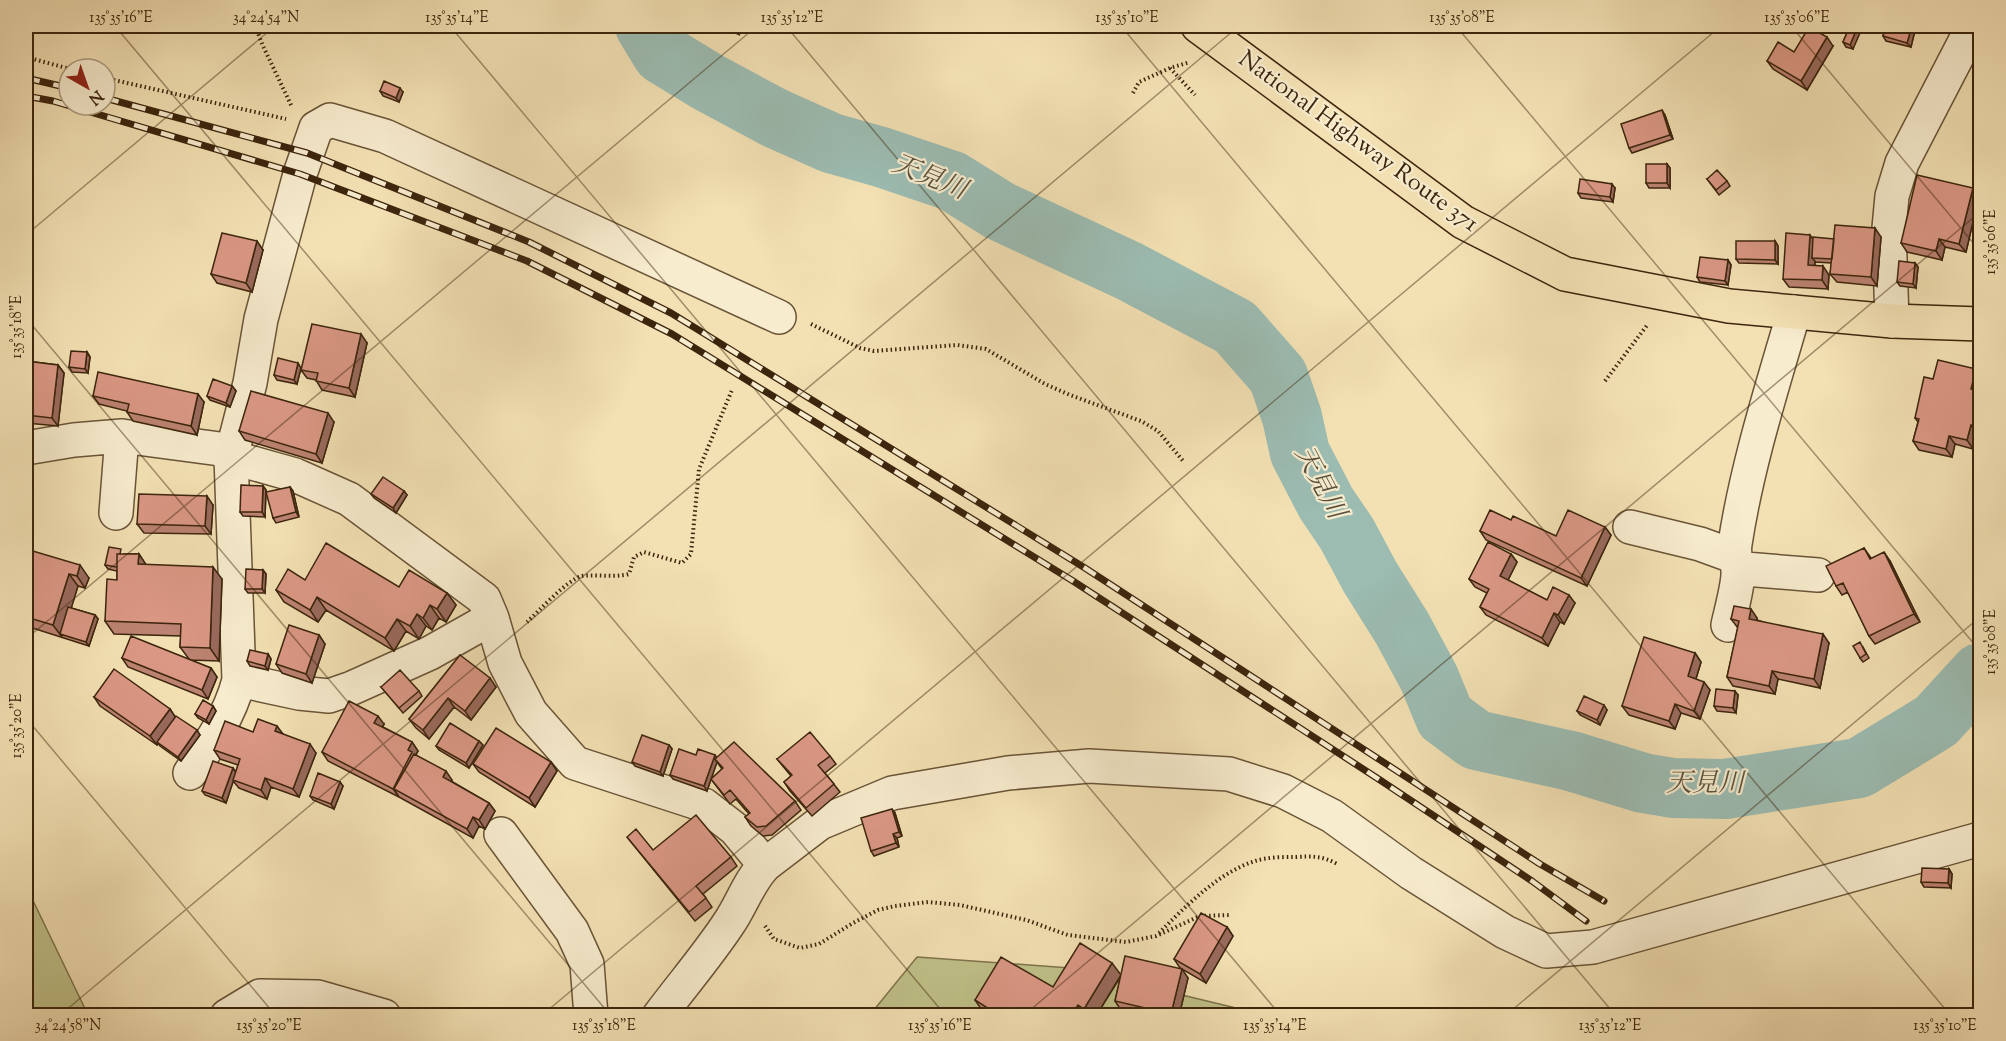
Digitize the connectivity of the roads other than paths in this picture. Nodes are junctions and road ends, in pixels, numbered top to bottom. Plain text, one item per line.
1 (1198, 26) edge
2 (1973, 26) edge
3 (1794, 312) junction
4 (790, 318) road end
5 (1892, 321) junction
6 (1980, 324) edge
7 (122, 436) junction
8 (26, 448) edge
9 (231, 457) junction
10 (116, 513) dead end
11 (1630, 527) dead end
12 (1736, 563) junction
13 (1818, 575) dead end
14 (1728, 625) dead end
15 (496, 631) junction
16 (239, 680) junction
17 (190, 773) dead end
18 (501, 834) dead end
19 (1980, 839) edge
20 (765, 865) junction
21 (227, 1016) edge
22 (384, 1016) edge
23 (591, 1016) edge
24 (659, 1016) edge

1 - 3 highway, National Highway Route 371
2 - 5 street
3 - 5 highway, National Highway Route 371
3 - 12 street
4 - 9 street
5 - 6 highway, National Highway Route 371
7 - 8 street
7 - 9 street
7 - 10 street
9 - 15 street
9 - 16 street
11 - 12 street
12 - 13 street
12 - 14 street
15 - 16 street
15 - 20 street
16 - 17 street
18 - 23 street
19 - 20 street
20 - 24 street
21 - 22 street

